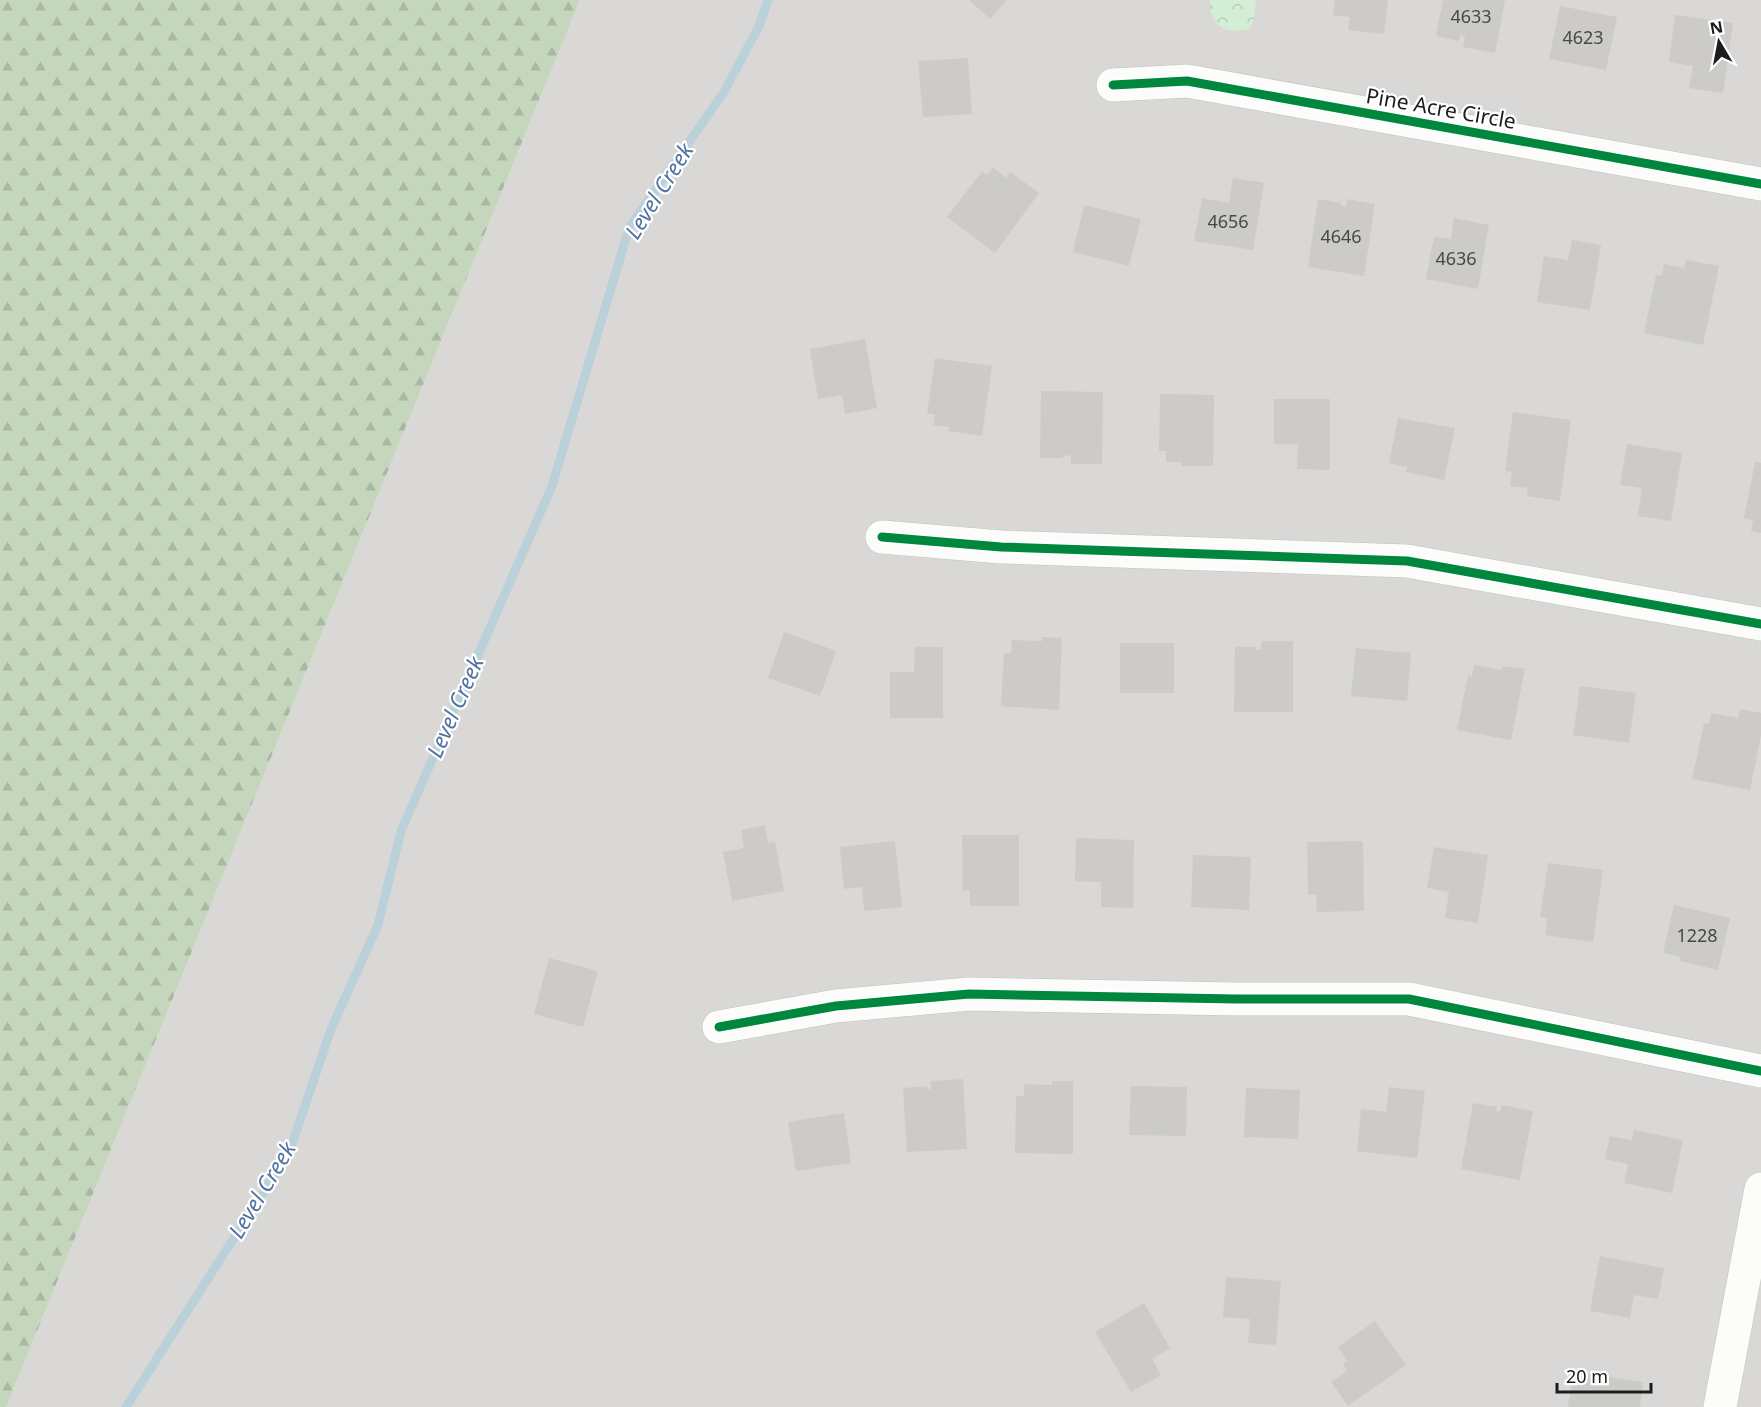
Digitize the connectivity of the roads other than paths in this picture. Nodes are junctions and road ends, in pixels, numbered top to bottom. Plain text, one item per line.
1 (1113, 86) dead end
2 (1761, 184) edge
3 (882, 537) dead end
4 (1761, 624) edge
5 (719, 1027) dead end
6 (1761, 1071) edge
7 (1761, 1189) edge
8 (1720, 1407) edge

1 - 2 street, Pine Acre Circle
3 - 4 street
5 - 6 street
7 - 8 street

